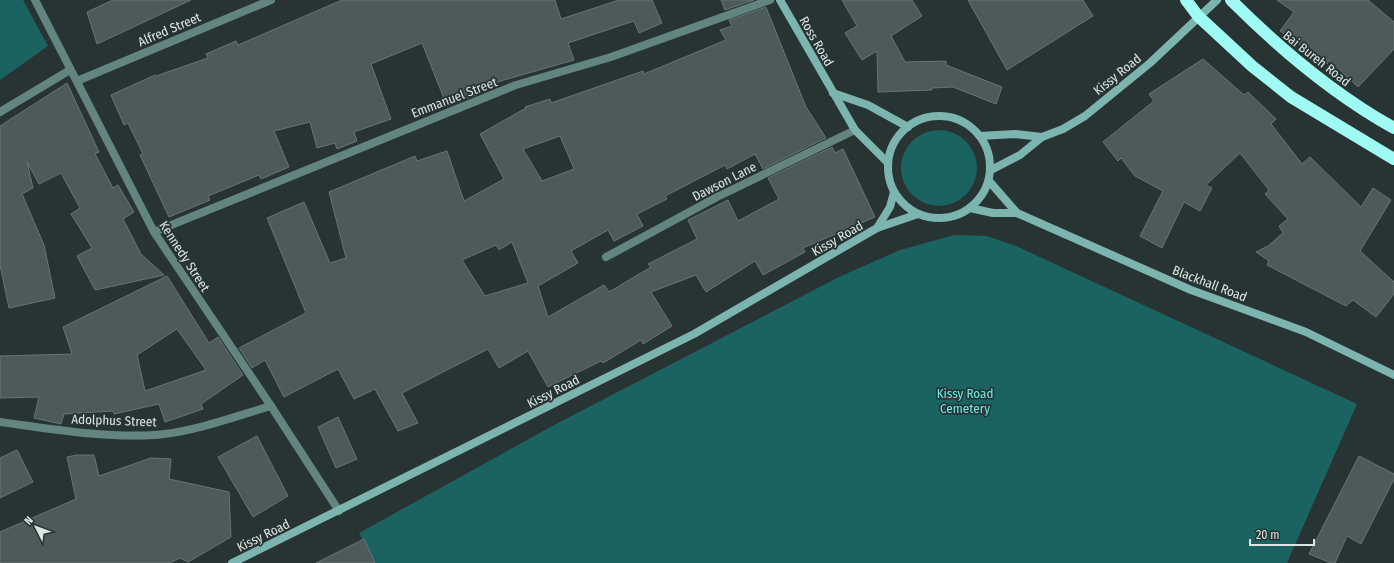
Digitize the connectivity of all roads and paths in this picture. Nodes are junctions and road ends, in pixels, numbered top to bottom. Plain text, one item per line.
1 (35, 0) edge
2 (271, 0) edge
3 (770, 0) edge
4 (780, 0) edge
5 (1186, 0) edge
6 (1217, 0) edge
7 (1232, 0) edge
8 (1198, 16) junction
9 (70, 70) junction
10 (77, 81) junction
11 (833, 94) junction
12 (0, 112) edge
13 (908, 127) junction
14 (1394, 128) edge
15 (855, 130) junction
16 (980, 136) junction
17 (1042, 137) junction
18 (1394, 159) edge
19 (888, 164) junction
20 (991, 170) junction
21 (989, 181) junction
22 (894, 192) junction
23 (970, 208) junction
24 (1017, 213) junction
25 (918, 214) junction
26 (877, 228) junction
27 (154, 232) junction
28 (606, 257) dead end
29 (1394, 375) edge
30 (271, 406) junction
31 (0, 422) edge
32 (338, 511) junction
33 (232, 563) edge

1 - 9 street, Kennedy Street
2 - 10 street, Alfred Street
3 - 27 street, Emmanuel Street
4 - 11 main road, Ross Road
5 - 8 highway
6 - 8 main road, Kissy Road
7 - 14 highway, Bai Bureh Road
8 - 17 main road, Kissy Road
8 - 18 highway
9 - 10 street, Kennedy Street
9 - 12 street
10 - 27 street, Kennedy Street
11 - 13 main road
11 - 15 main road, Ross Road
13 - 16 main road
13 - 19 main road
15 - 19 main road, Ross Road
15 - 28 street, Dawson Lane
16 - 17 main road, Kissy Road
16 - 20 main road
17 - 20 main road, Kissy Road
19 - 22 main road
20 - 21 main road
21 - 23 main road
21 - 24 main road, Blackhall Road
22 - 25 main road
22 - 26 main road, Kissy Road
23 - 24 main road, Blackhall Road
23 - 25 main road
24 - 29 main road, Blackhall Road
25 - 26 main road, Kissy Road
26 - 32 main road, Kissy Road
27 - 30 street, Kennedy Street
30 - 31 street, Adolphus Street
30 - 32 street, Kennedy Street
32 - 33 main road, Kissy Road

